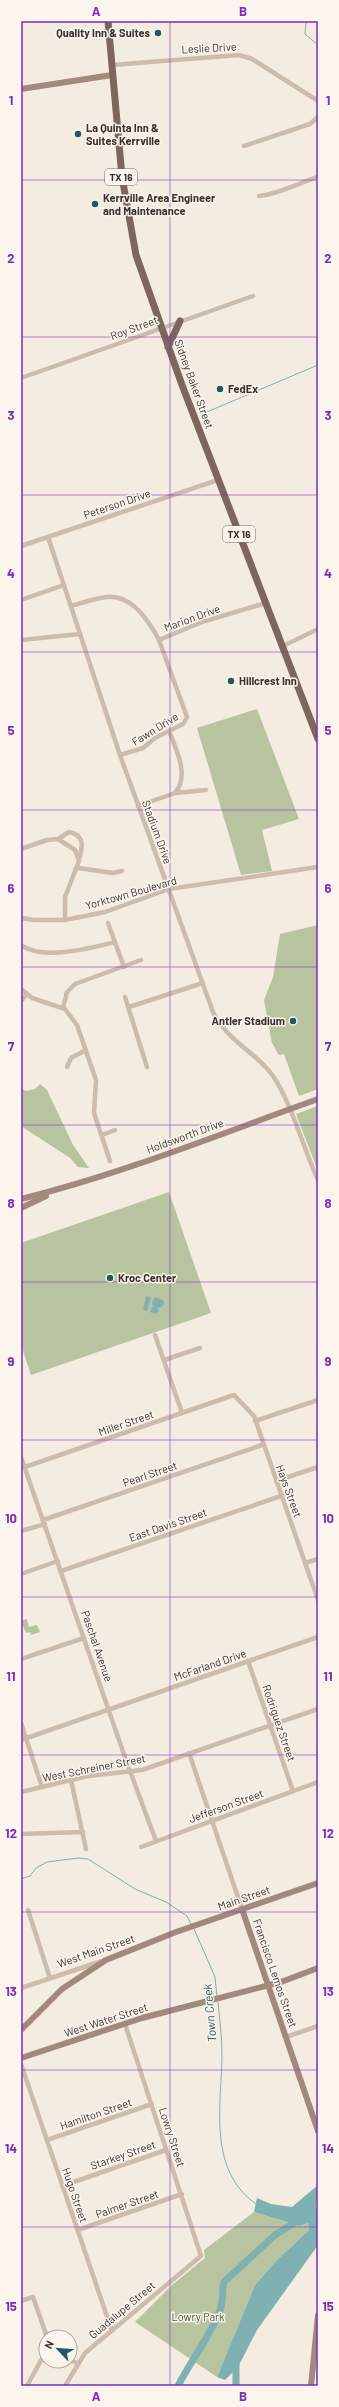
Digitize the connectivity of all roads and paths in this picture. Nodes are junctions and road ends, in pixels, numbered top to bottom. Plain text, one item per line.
1 (108, 21) edge
2 (112, 65) junction
3 (112, 75) junction
4 (21, 89) edge
5 (318, 101) edge
6 (318, 117) edge
7 (244, 146) dead end
8 (318, 177) edge
9 (259, 196) dead end
10 (253, 296) dead end
11 (180, 321) junction
12 (161, 328) junction
13 (168, 347) junction
14 (21, 378) edge
15 (218, 480) junction
16 (48, 537) junction
17 (21, 546) edge
18 (64, 585) junction
19 (21, 600) edge
20 (266, 603) junction
21 (71, 606) junction
22 (318, 629) edge
23 (80, 634) junction
24 (21, 640) edge
25 (159, 640) junction
26 (283, 646) junction
27 (169, 731) junction
28 (318, 739) edge
29 (120, 755) junction
30 (206, 790) dead end
31 (175, 792) junction
32 (138, 806) junction
33 (58, 839) junction
34 (21, 849) edge
35 (79, 861) junction
36 (318, 867) edge
37 (78, 868) junction
38 (122, 871) dead end
39 (169, 889) junction
40 (21, 918) edge
41 (65, 920) junction
42 (108, 923) dead end
43 (115, 942) junction
44 (21, 945) edge
45 (141, 960) dead end
46 (124, 967) junction
47 (203, 982) junction
48 (21, 988) edge
49 (27, 994) junction
50 (125, 997) dead end
51 (21, 1001) edge
52 (128, 1007) junction
53 (63, 1008) junction
54 (86, 1050) junction
55 (67, 1067) dead end
56 (147, 1067) dead end
57 (318, 1099) edge
58 (288, 1109) junction
59 (115, 1130) dead end
60 (102, 1135) junction
61 (110, 1161) dead end
62 (318, 1180) edge
63 (58, 1190) junction
64 (21, 1199) edge
65 (21, 1208) edge
66 (155, 1335) dead end
67 (200, 1348) dead end
68 (164, 1360) junction
69 (234, 1395) joint
70 (318, 1400) edge
71 (182, 1413) junction
72 (255, 1421) junction
73 (262, 1445) junction
74 (21, 1457) edge
75 (318, 1467) edge
76 (25, 1468) junction
77 (276, 1481) junction
78 (281, 1496) junction
79 (44, 1522) junction
80 (21, 1532) edge
81 (318, 1559) edge
82 (58, 1561) junction
83 (305, 1563) junction
84 (61, 1571) junction
85 (21, 1574) edge
86 (318, 1600) edge
87 (318, 1637) edge
88 (84, 1638) junction
89 (21, 1659) edge
90 (248, 1661) junction
91 (109, 1709) junction
92 (318, 1709) edge
93 (21, 1723) edge
94 (270, 1726) junction
95 (26, 1739) junction
96 (21, 1740) edge
97 (189, 1754) junction
98 (131, 1772) junction
99 (71, 1780) junction
100 (318, 1782) edge
101 (42, 1787) junction
102 (293, 1791) junction
103 (21, 1792) edge
104 (210, 1821) junction
105 (83, 1832) junction
106 (21, 1834) edge
107 (156, 1840) junction
108 (141, 1847) dead end
109 (86, 1849) dead end
110 (318, 1883) edge
111 (242, 1909) junction
112 (28, 1910) dead end
113 (176, 1932) joint
114 (106, 1960) junction
115 (318, 1968) edge
116 (50, 1978) junction
117 (268, 1986) junction
118 (21, 1988) edge
119 (125, 2024) junction
120 (318, 2026) edge
121 (21, 2030) edge
122 (286, 2037) junction
123 (23, 2056) edge
124 (21, 2064) edge
125 (152, 2104) junction
126 (318, 2131) edge
127 (47, 2140) junction
128 (166, 2150) junction
129 (62, 2186) junction
130 (182, 2194) junction
131 (78, 2230) junction
132 (201, 2256) joint
133 (21, 2301) edge
134 (318, 2315) edge
135 (44, 2329) edge
136 (112, 2331) junction
137 (78, 2362) edge
138 (38, 2366) edge
139 (74, 2369) edge
140 (27, 2386) edge
141 (65, 2386) edge
142 (311, 2386) edge

1 - 2 main road, Sidney Baker Street / TX 16
2 - 3 main road, Sidney Baker Street / TX 16
2 - 5 street, Leslie Drive
3 - 4 street
3 - 12 main road, Sidney Baker Street / TX 16
6 - 7 street
8 - 9 street
10 - 11 street, Roy Street
11 - 12 street, Roy Street
11 - 13 main road
12 - 13 main road, Sidney Baker Street / TX 16
12 - 14 street, Roy Street
13 - 15 main road, Sidney Baker Street / TX 16
15 - 16 street, Peterson Drive
15 - 20 main road, Sidney Baker Street / TX 16
16 - 17 street, Peterson Drive
16 - 18 street, Stadium Drive
18 - 19 street
18 - 21 street, Stadium Drive
20 - 25 street, Marion Drive
20 - 26 main road, Sidney Baker Street / TX 16
21 - 23 street, Stadium Drive
21 - 25 street, Marion Drive
22 - 26 street
23 - 24 street
23 - 29 street, Stadium Drive
25 - 27 street, Fawn Drive
26 - 28 main road, Sidney Baker Street / TX 16
27 - 29 street, Fawn Drive
27 - 31 street
29 - 32 street, Stadium Drive
30 - 31 street
31 - 32 street
32 - 39 street, Stadium Drive
33 - 34 street
33 - 35 street
33 - 35 street
35 - 37 street
36 - 39 street, Yorktown Boulevard
37 - 38 street
37 - 41 street
39 - 41 street, Yorktown Boulevard
39 - 47 street, Stadium Drive
40 - 41 street, Yorktown Boulevard
42 - 43 street
43 - 44 street
43 - 46 street
45 - 46 street
46 - 53 street
47 - 52 street
47 - 58 street, Stadium Drive
48 - 49 street
49 - 51 street
49 - 53 street
50 - 52 street
52 - 56 street
53 - 54 street
54 - 55 street
54 - 60 street
57 - 58 street, Holdsworth Drive
58 - 62 street, Stadium Drive
58 - 63 street, Holdsworth Drive
59 - 60 street
60 - 61 street
63 - 64 street, Holdsworth Drive
63 - 65 street, Holdsworth Drive
66 - 68 street
67 - 68 street
68 - 71 street
69 - 71 street, Miller Street
69 - 72 street, Hays Street
70 - 72 street
71 - 76 street, Miller Street
72 - 73 street, Hays Street
73 - 77 street, Hays Street
73 - 79 street, Pearl Street
74 - 76 street, Paschal Avenue
75 - 77 street
76 - 79 street, Paschal Avenue
77 - 78 street, Hays Street
78 - 83 street, Hays Street
78 - 84 street, East Davis Street
79 - 80 street, Pearl Street
79 - 82 street, Paschal Avenue
81 - 83 street
82 - 84 street, Paschal Avenue
82 - 85 street
83 - 86 street, Hays Street
84 - 88 street, Paschal Avenue
87 - 90 street, McFarland Drive
88 - 89 street
88 - 91 street, Paschal Avenue
90 - 91 street, McFarland Drive
90 - 94 street, Rodriguez Street
91 - 95 street, McFarland Drive
91 - 98 street, Paschal Avenue
92 - 94 street, West Schreiner Street
93 - 95 street
94 - 97 street, West Schreiner Street
94 - 102 street, Rodriguez Street
95 - 96 street, McFarland Drive
95 - 101 street
97 - 98 street, West Schreiner Street
97 - 104 street, Francisco Lemos Street
98 - 99 street, West Schreiner Street
98 - 107 street, Paschal Avenue
99 - 101 street, West Schreiner Street
99 - 105 street
100 - 102 street, Jefferson Street
101 - 103 street, West Schreiner Street
102 - 104 street, Jefferson Street
104 - 107 street, Jefferson Street
104 - 111 street, Francisco Lemos Street
105 - 106 street
105 - 109 street
107 - 108 street, Jefferson Street
110 - 111 street, Main Street
111 - 113 street, Main Street
111 - 117 street, Francisco Lemos Street
112 - 116 street
113 - 114 street, West Main Street
114 - 116 street, West Main Street
114 - 121 street
115 - 117 street, West Water Street
116 - 118 street, West Main Street
117 - 119 street, West Water Street
117 - 122 street, Francisco Lemos Street
119 - 123 street, West Water Street
119 - 125 street, Lowry Street
120 - 122 street
122 - 126 street, Francisco Lemos Street
124 - 127 street, Hugo Street
125 - 127 street, Hamilton Street
125 - 128 street, Lowry Street
127 - 129 street, Hugo Street
128 - 129 street, Starkey Street
128 - 130 street, Lowry Street
129 - 131 street, Hugo Street
130 - 131 street, Palmer Street
130 - 132 street, Lowry Street
131 - 136 street, Hugo Street
132 - 136 street, Guadalupe Street
133 - 135 street
134 - 142 street
136 - 137 street, Guadalupe Street
138 - 140 street
139 - 141 street, Guadalupe Street

